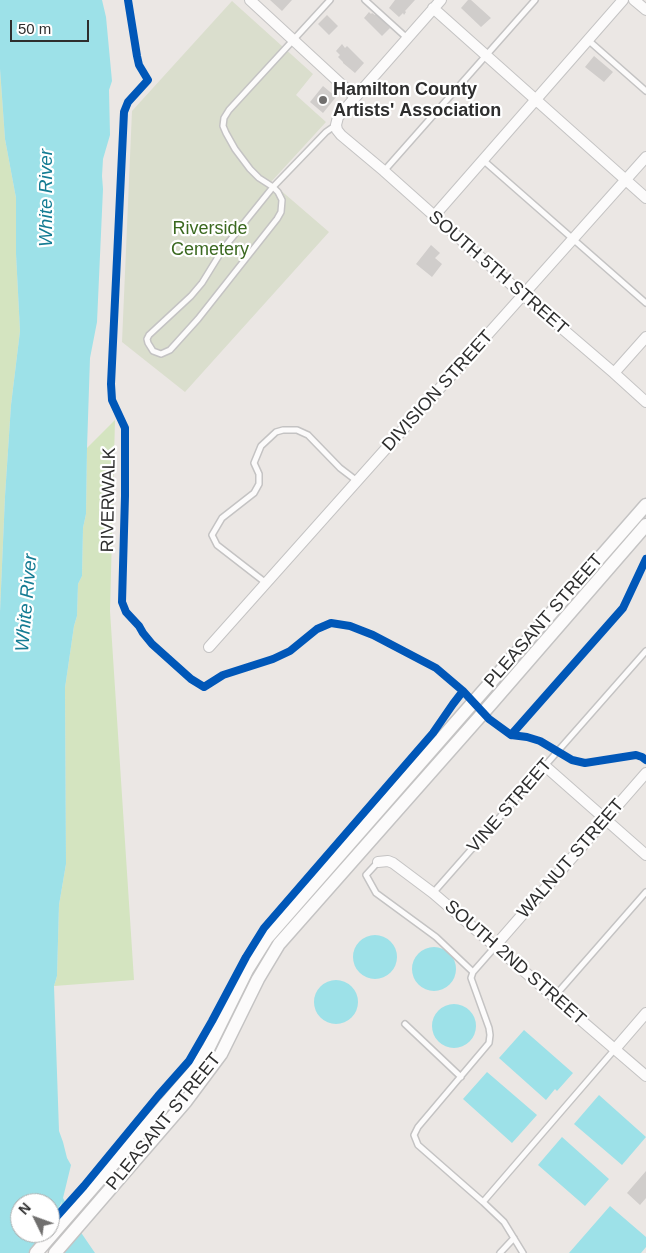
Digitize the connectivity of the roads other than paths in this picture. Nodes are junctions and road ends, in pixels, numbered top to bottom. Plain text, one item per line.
1 (250, 0) edge
2 (330, 0) edge
3 (365, 0) edge
4 (440, 0) edge
5 (535, 0) edge
6 (623, 0) edge
7 (634, 0) edge
8 (433, 8) junction
9 (646, 10) edge
10 (407, 38) junction
11 (294, 40) junction
12 (588, 40) junction
13 (486, 56) junction
14 (646, 92) edge
15 (355, 97) junction
16 (536, 100) junction
17 (336, 126) junction
18 (646, 157) edge
19 (483, 160) junction
20 (384, 171) junction
21 (625, 180) junction
22 (273, 187) junction
23 (646, 198) edge
24 (434, 216) junction
25 (573, 239) junction
26 (523, 295) junction
27 (646, 303) edge
28 (646, 337) edge
29 (614, 373) junction
30 (646, 402) edge
31 (357, 481) junction
32 (646, 505) edge
33 (646, 525) edge
34 (266, 583) junction
35 (209, 647) dead end
36 (646, 651) edge
37 (545, 766) junction
38 (646, 773) edge
39 (606, 819) junction
40 (646, 854) edge
41 (378, 862) joint
42 (646, 892) edge
43 (433, 893) junction
44 (495, 946) junction
45 (473, 972) junction
46 (554, 996) junction
47 (646, 1013) edge
48 (405, 1024) dead end
49 (615, 1049) junction
50 (646, 1076) edge
51 (461, 1077) junction
52 (483, 1202) junction
53 (514, 1238) junction
54 (36, 1253) edge
55 (55, 1253) edge
56 (500, 1253) edge
57 (522, 1253) edge

1 - 11 street
2 - 11 lane
3 - 10 lane
4 - 8 street
5 - 13 lane
6 - 12 street
7 - 9 street
8 - 10 street
8 - 13 street
10 - 15 street
11 - 15 street
11 - 22 lane
12 - 14 lane
12 - 16 street
13 - 16 street
13 - 20 lane
15 - 17 street
16 - 19 street
16 - 21 street
17 - 20 street, SOUTH 5TH STREET
17 - 22 lane
18 - 21 street, DIVISION STREET
19 - 24 street
19 - 25 lane
20 - 24 street, SOUTH 5TH STREET
21 - 23 street
21 - 25 street, DIVISION STREET
22 - 22 lane
24 - 26 street, SOUTH 5TH STREET
25 - 26 street, DIVISION STREET
25 - 27 lane
26 - 29 street, SOUTH 5TH STREET
26 - 31 street, DIVISION STREET
28 - 29 street
29 - 30 street, SOUTH 5TH STREET
31 - 34 street, DIVISION STREET
31 - 34 lane
32 - 54 street, PLEASANT STREET
33 - 55 street, PLEASANT STREET
34 - 35 street, DIVISION STREET
36 - 37 lane, VINE STREET
37 - 39 street
37 - 43 lane, VINE STREET
38 - 39 street, WALNUT STREET
39 - 40 street
39 - 44 street, WALNUT STREET
41 - 43 street, SOUTH 2ND STREET
41 - 45 lane
42 - 46 lane
43 - 44 street, SOUTH 2ND STREET
44 - 45 lane
44 - 46 street, SOUTH 2ND STREET
45 - 51 lane
46 - 49 street, SOUTH 2ND STREET
47 - 49 street
48 - 51 lane
49 - 50 street, SOUTH 2ND STREET
49 - 52 lane
51 - 52 lane
52 - 53 lane
53 - 56 lane
53 - 57 lane

